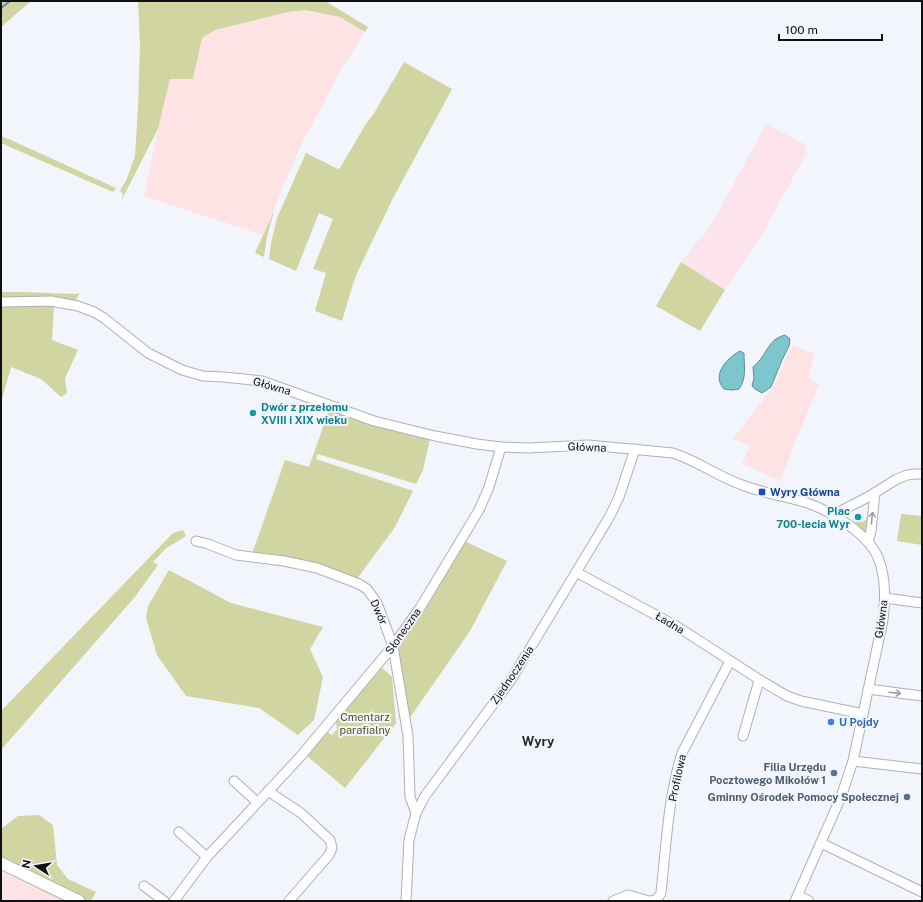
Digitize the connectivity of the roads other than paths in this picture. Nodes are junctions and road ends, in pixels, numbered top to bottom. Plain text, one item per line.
1 (1, 302) edge
2 (501, 447) junction
3 (634, 449) junction
4 (922, 474) edge
5 (875, 493) junction
6 (833, 515) junction
7 (196, 541) dead end
8 (868, 542) junction
9 (576, 572) junction
10 (885, 598) junction
11 (922, 603) edge
12 (393, 646) junction
13 (730, 661) junction
14 (760, 680) junction
15 (868, 690) junction
16 (922, 696) edge
17 (863, 714) junction
18 (743, 736) dead end
19 (853, 761) junction
20 (922, 769) edge
21 (234, 781) dead end
22 (268, 791) junction
23 (257, 802) junction
24 (416, 813) junction
25 (179, 832) dead end
26 (821, 843) junction
27 (207, 857) junction
28 (1, 863) edge
29 (144, 886) dead end
30 (922, 892) edge
31 (797, 898) edge
32 (79, 901) edge
33 (164, 901) edge
34 (174, 901) edge
35 (289, 901) edge
36 (406, 901) edge
37 (613, 901) edge
38 (650, 901) edge
39 (809, 901) edge

1 - 2 street, Główna
2 - 3 street, Główna
2 - 12 street, Słoneczna
3 - 6 street, Główna
3 - 9 street, Zjednoczenia
4 - 5 street
5 - 6 street
8 -> 5 street
6 - 8 street, Główna
7 - 12 street, Dwór
8 - 10 street, Główna
9 - 13 street, Ładna
9 - 24 street, Zjednoczenia
10 - 11 street
10 - 15 street, Główna
12 - 22 street, Słoneczna
12 - 24 street, Dwór
13 - 14 street, Ładna
13 - 38 street, Profilowa
14 - 17 street, Ładna
14 - 18 street
15 -> 16 street
15 - 17 street, Główna
17 - 19 street, Główna
19 - 20 street
19 - 26 street, Główna
21 - 23 street
22 - 23 street, Słoneczna
22 - 35 street
23 - 27 street, Słoneczna
24 - 36 street, Zjednoczenia
25 - 27 street
26 - 30 street
26 - 31 street, Główna
27 - 34 street, Słoneczna
28 - 32 main road
29 - 33 street
31 - 39 street
37 - 38 street, Profilowa

